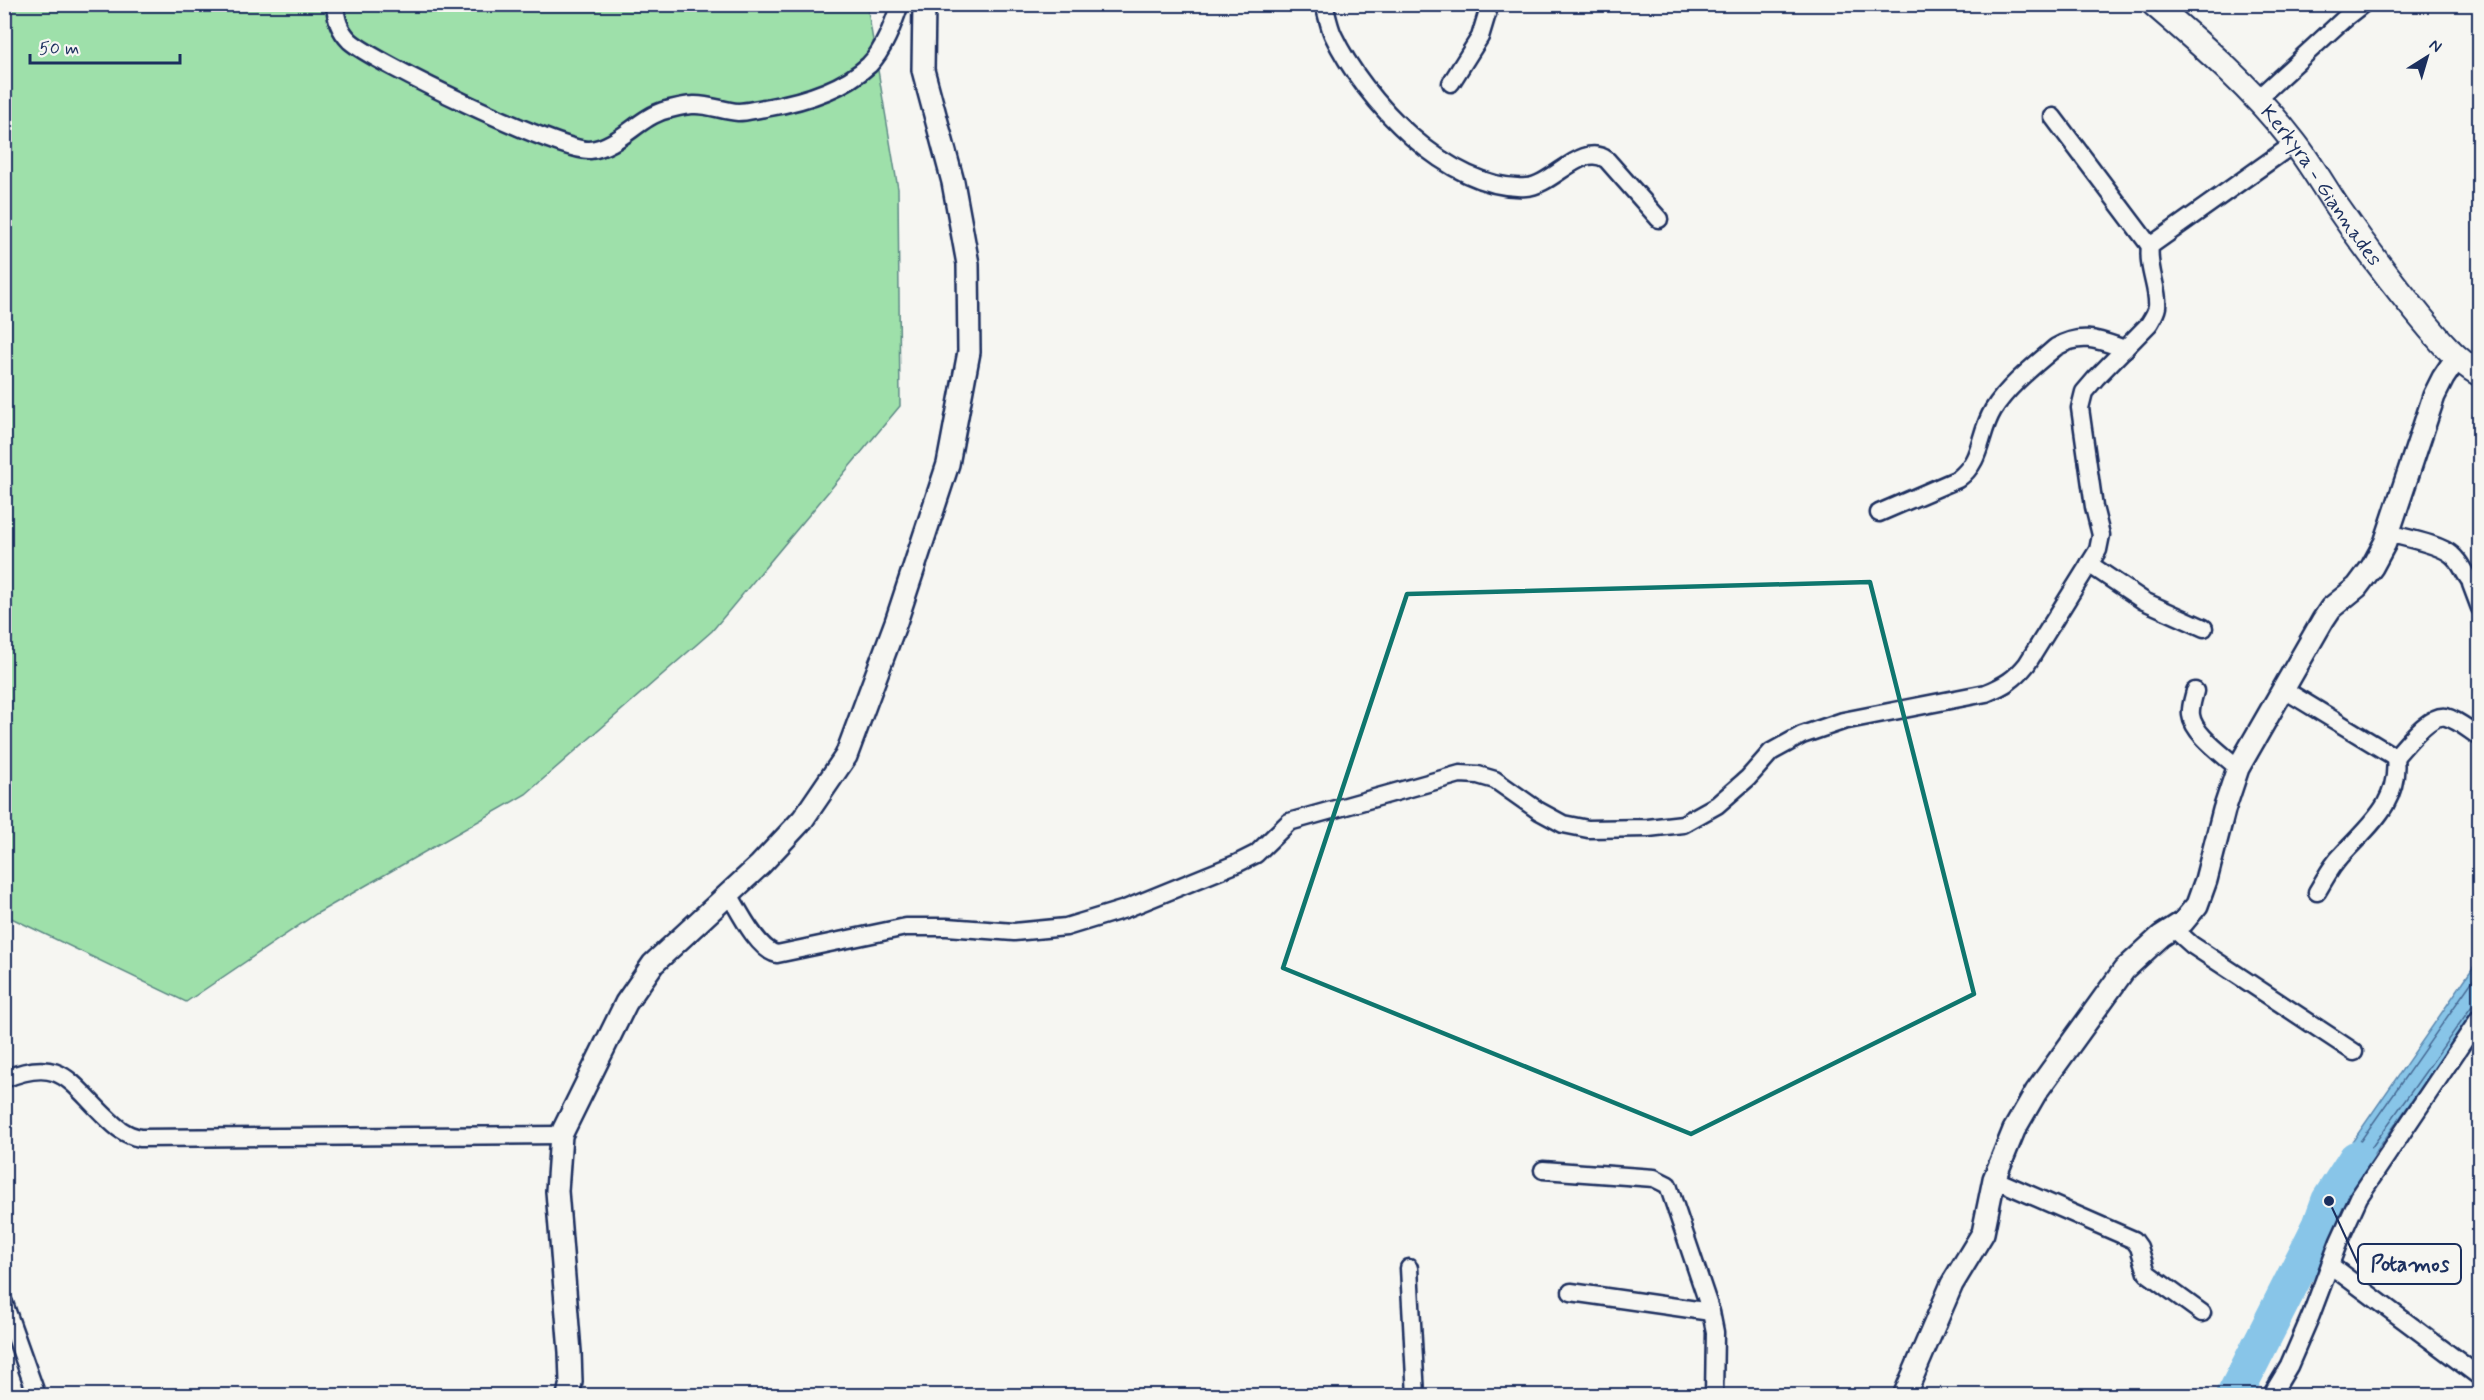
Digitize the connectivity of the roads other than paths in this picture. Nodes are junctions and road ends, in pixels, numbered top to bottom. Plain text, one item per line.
1 (335, 4) edge
2 (900, 4) edge
3 (924, 4) edge
4 (1324, 4) edge
5 (1490, 4) edge
6 (2154, 4) edge
7 (2363, 4) edge
8 (1451, 83) dead end
9 (2257, 99) junction
10 (2053, 117) dead end
11 (2295, 142) junction
12 (1659, 219) dead end
13 (2150, 246) junction
14 (2126, 349) junction
15 (2457, 357) junction
16 (2480, 374) edge
17 (1879, 513) dead end
18 (2388, 533) junction
19 (2089, 564) junction
20 (2475, 586) edge
21 (2480, 608) edge
22 (2204, 628) dead end
23 (2283, 689) junction
24 (2195, 692) dead end
25 (2480, 737) edge
26 (2395, 757) junction
27 (2238, 768) junction
28 (2318, 892) dead end
29 (729, 894) junction
30 (2174, 929) junction
31 (2480, 1017) edge
32 (2354, 1052) dead end
33 (4, 1078) edge
34 (561, 1135) junction
35 (1543, 1170) dead end
36 (1994, 1179) junction
37 (2330, 1265) junction
38 (1409, 1268) dead end
39 (1571, 1292) dead end
40 (4, 1304) edge
41 (1711, 1312) junction
42 (2202, 1313) dead end
43 (2480, 1377) edge
44 (37, 1395) edge
45 (568, 1395) edge
46 (1416, 1395) edge
47 (1714, 1395) edge
48 (1904, 1395) edge
49 (2271, 1395) edge

1 - 2 street
3 - 29 street
4 - 12 street
5 - 8 street
6 - 9 main road, Kerkyra - Giannades
7 - 9 street
9 - 11 main road, Kerkyra - Giannades
10 - 13 street
11 - 13 street
11 - 15 main road, Kerkyra - Giannades
13 - 14 street
14 - 17 street
14 - 19 street
15 - 16 main road, Kerkyra - Giannades
15 - 18 street
18 - 20 street
18 - 23 street
19 - 22 street
19 - 29 street
20 - 21 street
23 - 26 street
23 - 27 street
24 - 27 street
25 - 26 street
26 - 28 street
27 - 30 street
29 - 34 street
30 - 32 street
30 - 36 street
31 - 37 street
33 - 34 street
34 - 45 street
35 - 41 street
36 - 42 street
36 - 48 street
37 - 43 street
37 - 49 street
38 - 46 street
39 - 41 street
40 - 44 street
41 - 47 street

